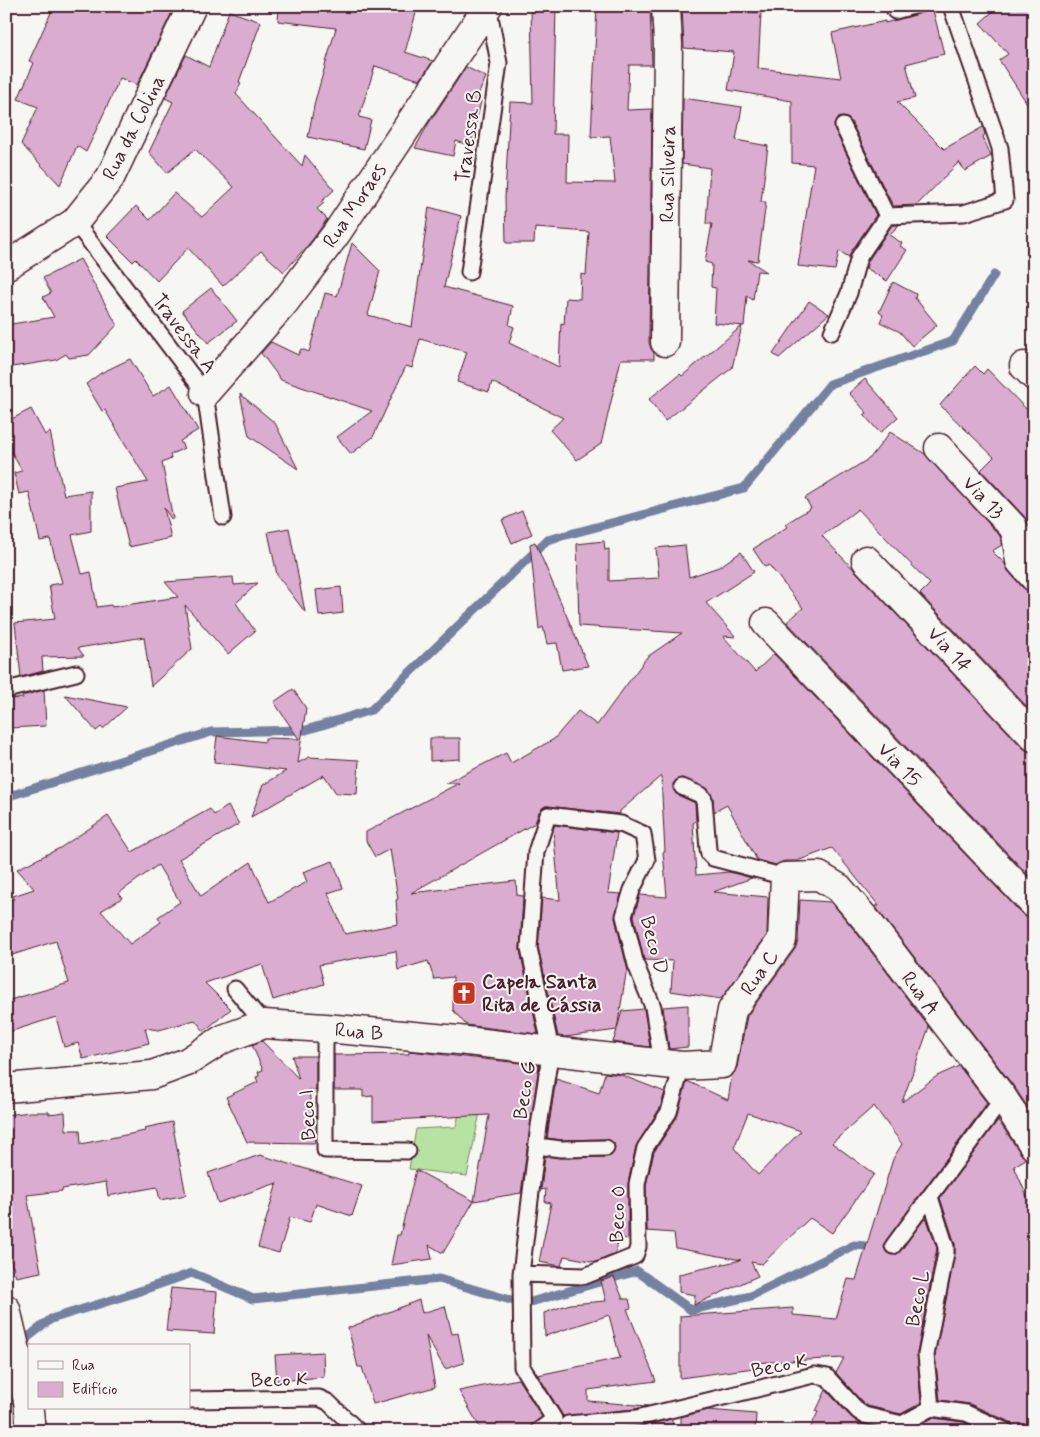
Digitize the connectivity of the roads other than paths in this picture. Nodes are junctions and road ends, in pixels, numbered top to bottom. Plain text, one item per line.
1 (192, 6) edge
2 (488, 6) edge
3 (666, 6) edge
4 (913, 6) edge
5 (951, 6) edge
6 (895, 11) dead end
7 (843, 126) dead end
8 (887, 216) junction
9 (75, 222) junction
10 (6, 266) edge
11 (469, 272) dead end
12 (832, 332) dead end
13 (665, 342) dead end
14 (205, 393) junction
15 (939, 448) dead end
16 (223, 517) dead end
17 (866, 560) dead end
18 (1034, 576) edge
19 (766, 623) dead end
20 (76, 673) dead end
21 (6, 690) edge
22 (1034, 738) edge
23 (682, 787) dead end
24 (621, 824) joint
25 (785, 877) junction
26 (1034, 904) edge
27 (235, 989) dead end
28 (264, 1024) junction
29 (325, 1028) junction
30 (551, 1049) junction
31 (672, 1064) junction
32 (722, 1064) joint
33 (6, 1088) edge
34 (1003, 1098) junction
35 (537, 1146) junction
36 (1034, 1146) edge
37 (606, 1148) dead end
38 (408, 1152) dead end
39 (930, 1197) junction
40 (893, 1246) dead end
41 (521, 1274) junction
42 (6, 1309) edge
43 (190, 1400) edge
44 (28, 1401) edge
45 (930, 1408) junction
46 (29, 1410) edge
47 (564, 1425) edge
48 (31, 1431) edge
49 (358, 1431) edge
50 (538, 1431) edge
51 (1006, 1431) edge

1 - 9 street, Rua da Colina
2 - 11 lane, Travessa B
2 - 14 street, Rua Moraes
3 - 13 street, Rua Silveira
4 - 6 lane
5 - 8 lane
7 - 8 lane
8 - 12 lane
9 - 10 street, Rua da Colina
9 - 14 lane, Travessa A
14 - 16 lane, Travessa A
15 - 18 street, Via 13
17 - 22 street, Via 14
19 - 26 street, Via 15
20 - 21 lane
23 - 25 lane
24 - 30 lane, Beco G
24 - 31 lane, Beco D
25 - 32 street, Rua C
25 - 34 street, Rua A
27 - 28 lane
28 - 29 street, Rua B
28 - 33 street, Rua B
29 - 30 street, Rua B
29 - 38 lane, Beco I
30 - 31 street, Rua B
30 - 35 lane, Beco G
31 - 32 street, Rua B
31 - 41 lane, Beco O
34 - 36 street, Rua A
34 - 39 lane, Beco L
35 - 37 lane
35 - 41 lane, Beco G
39 - 40 lane, Beco L
39 - 45 lane, Beco L
41 - 47 lane, Beco G
42 - 44 street
43 - 49 lane, Beco K
45 - 47 lane, Beco K
45 - 51 lane
46 - 48 street
47 - 50 lane

